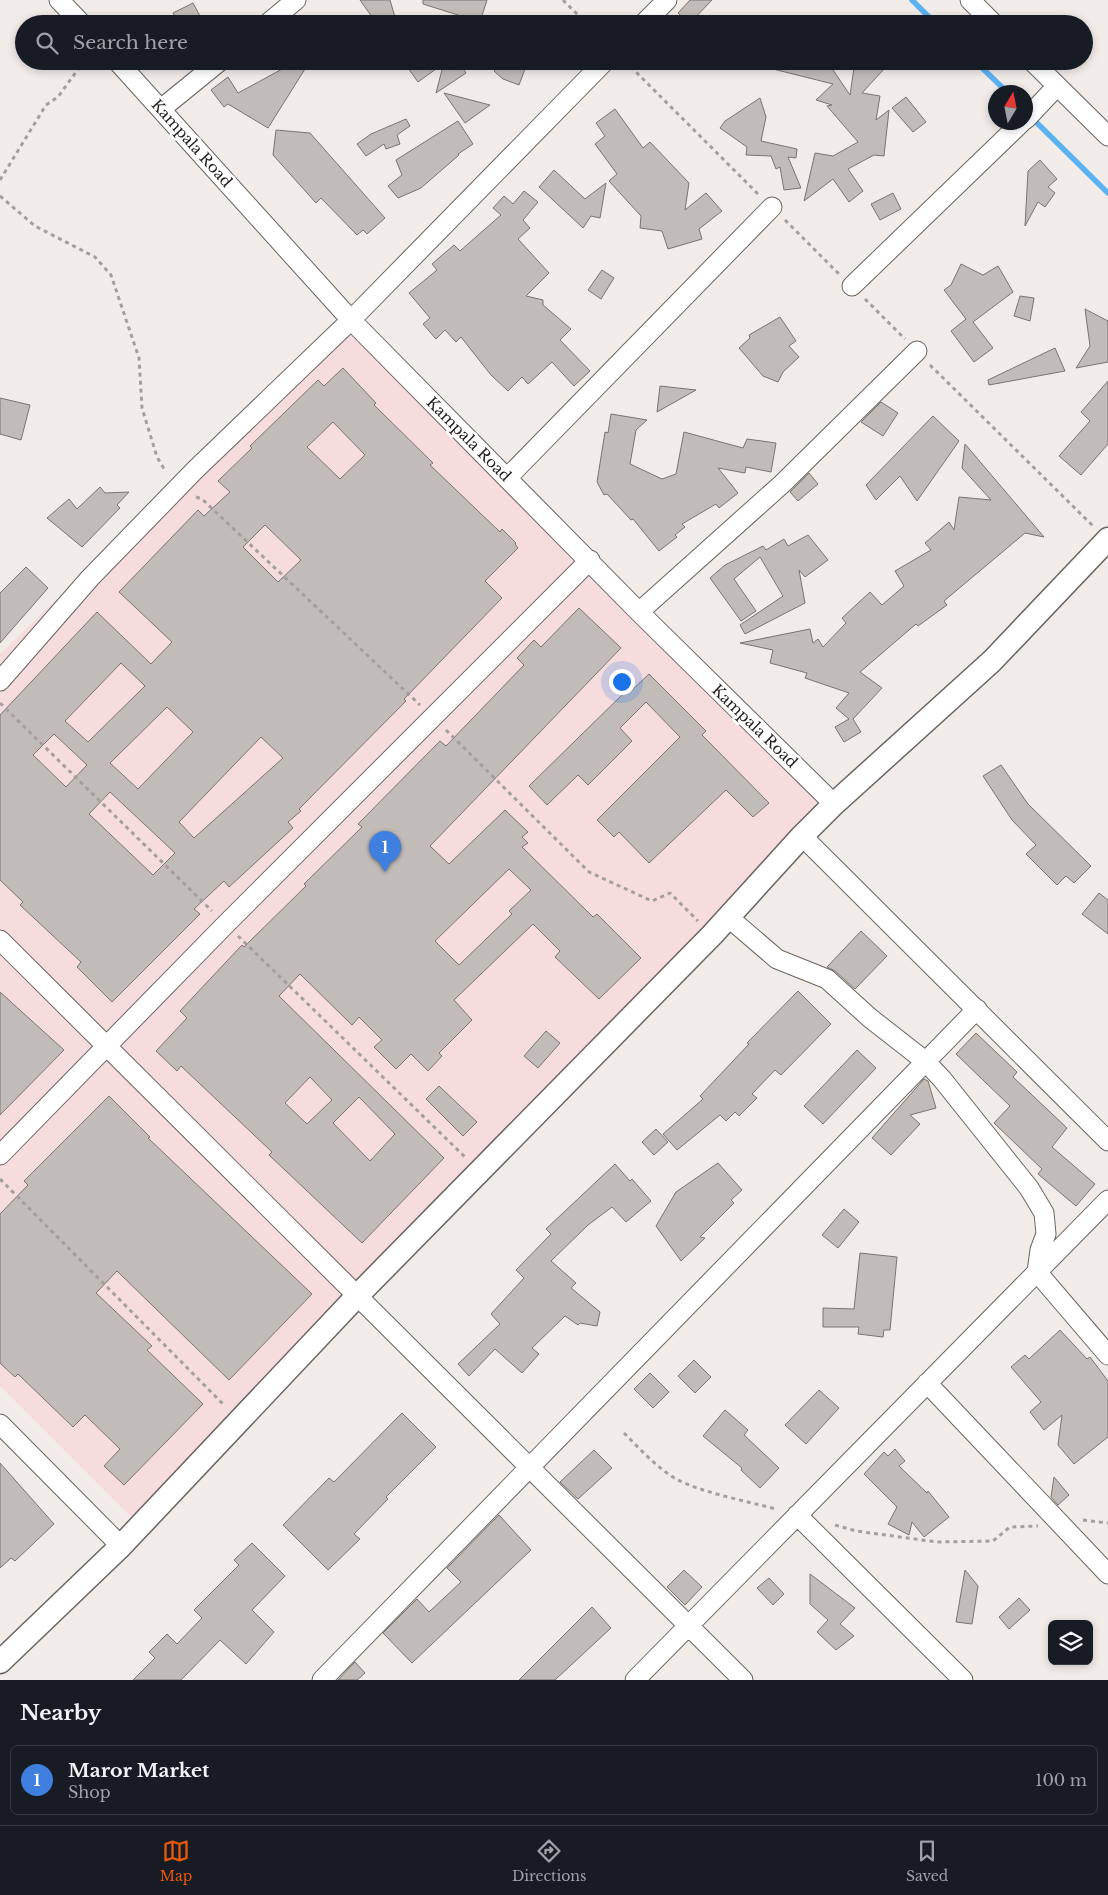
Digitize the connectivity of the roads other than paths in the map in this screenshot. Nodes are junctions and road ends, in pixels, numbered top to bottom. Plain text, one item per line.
1 (59, 0) edge
2 (296, 0) edge
3 (667, 0) edge
4 (970, 0) edge
5 (73, 15) edge
6 (278, 15) edge
7 (652, 15) edge
8 (985, 15) edge
9 (125, 70) edge
10 (209, 70) edge
11 (596, 70) edge
12 (1041, 70) edge
13 (1057, 86) junction
14 (161, 109) junction
15 (1033, 112) edge
16 (1014, 130) edge
17 (1108, 136) edge
18 (772, 207) dead end
19 (852, 286) dead end
20 (351, 320) junction
21 (917, 351) dead end
22 (508, 477) junction
23 (1108, 539) edge
24 (590, 560) junction
25 (639, 612) junction
26 (0, 682) edge
27 (834, 804) junction
28 (802, 836) junction
29 (728, 917) junction
30 (0, 940) edge
31 (976, 1009) junction
32 (108, 1047) junction
33 (925, 1061) junction
34 (1108, 1141) edge
35 (0, 1155) edge
36 (1108, 1200) edge
37 (1037, 1272) junction
38 (358, 1295) junction
39 (1108, 1355) edge
40 (927, 1383) junction
41 (0, 1424) edge
42 (530, 1467) junction
43 (797, 1515) junction
44 (121, 1546) junction
45 (1108, 1574) edge
46 (689, 1626) junction
47 (0, 1662) edge
48 (322, 1680) edge
49 (635, 1680) edge
50 (743, 1680) edge
51 (963, 1680) edge

1 - 5 street
2 - 6 street
3 - 7 street
4 - 8 street
9 - 14 street, Kampala Road
10 - 14 street
11 - 20 street
12 - 13 street
13 - 15 street
13 - 17 street
14 - 20 street, Kampala Road
16 - 19 street
18 - 22 street
20 - 22 street, Kampala Road
20 - 26 street
21 - 25 street
22 - 24 street, Kampala Road
23 - 27 street
24 - 25 street, Kampala Road
24 - 32 street
25 - 27 street, Kampala Road
27 - 28 street
28 - 29 street
28 - 31 street
29 - 33 street
29 - 38 street
30 - 32 street
31 - 33 street
31 - 34 street
32 - 35 street
32 - 38 street
33 - 37 street
33 - 42 street
36 - 37 street
37 - 39 street
37 - 40 street
38 - 42 street
38 - 44 street
40 - 43 street
40 - 45 street
41 - 44 street
42 - 46 street
42 - 48 street
43 - 46 street
43 - 51 street
44 - 47 street
46 - 49 street
46 - 50 street

